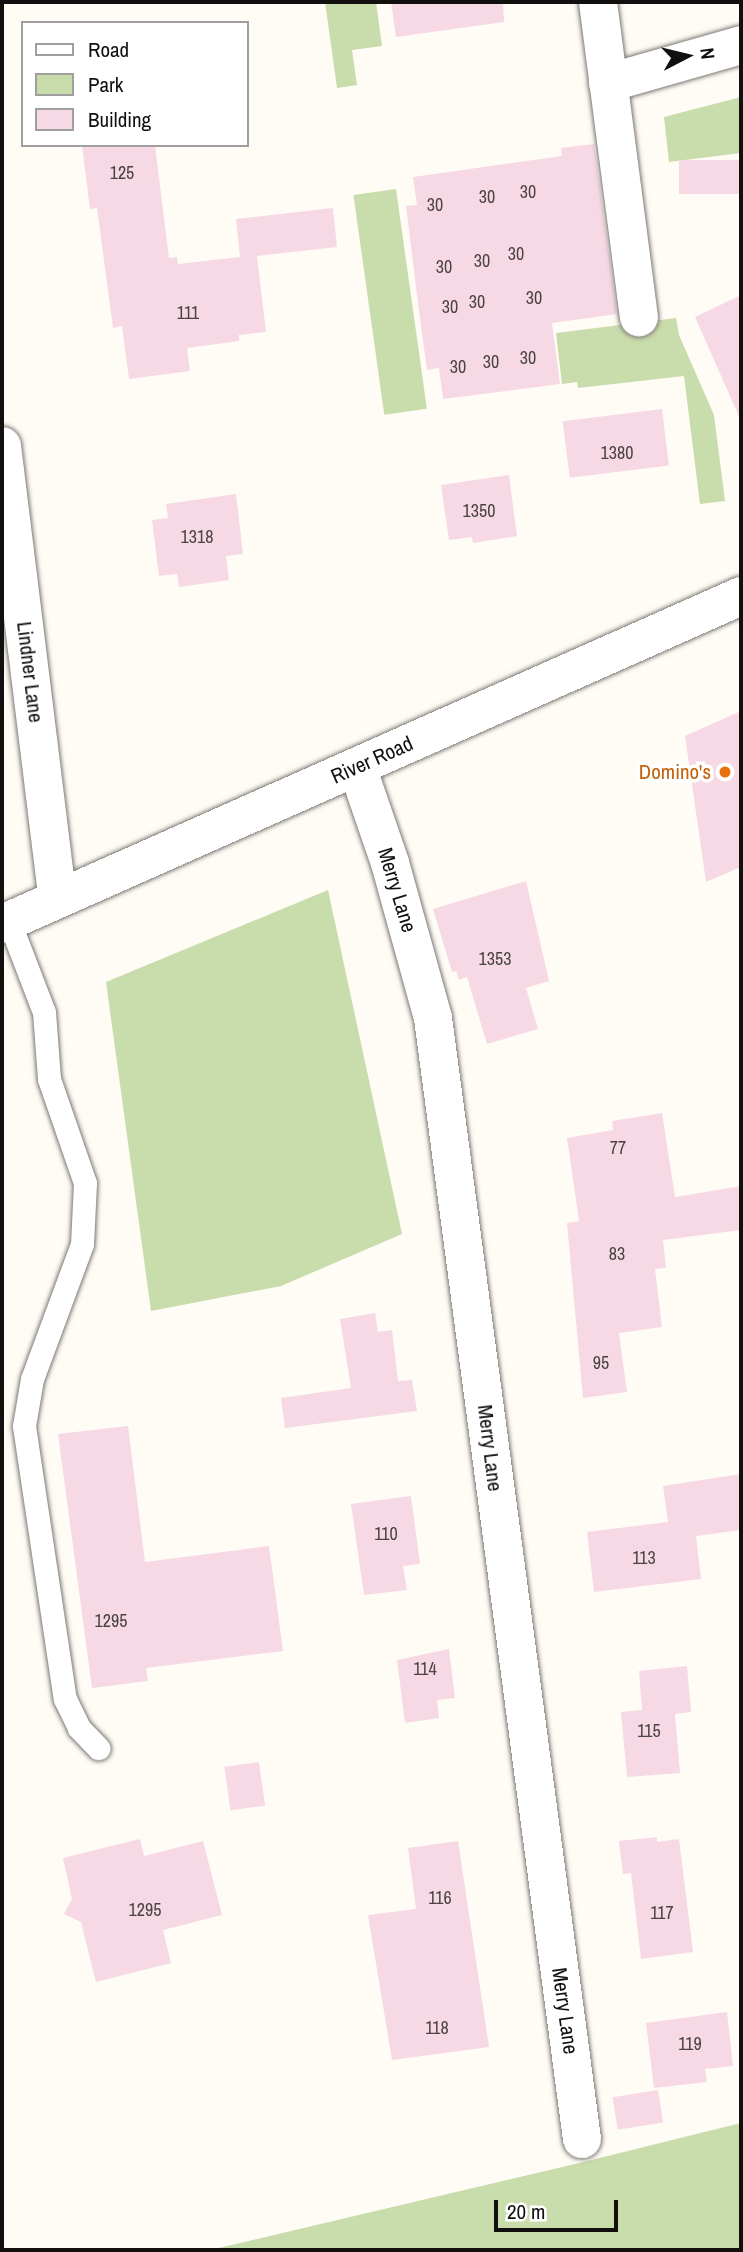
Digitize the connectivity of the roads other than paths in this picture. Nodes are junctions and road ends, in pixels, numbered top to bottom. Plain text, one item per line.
1 (597, 2) edge
2 (741, 45) edge
3 (608, 83) junction
4 (639, 317) dead end
5 (2, 446) edge
6 (741, 596) edge
7 (356, 767) junction
8 (58, 899) junction
9 (5, 922) edge
10 (98, 1748) dead end
11 (582, 2139) dead end

1 - 3 street
2 - 3 street
3 - 4 street
5 - 8 street, Lindner Lane
6 - 7 street, River Road
7 - 8 street, River Road
7 - 11 street, Merry Lane
8 - 9 street, River Road
9 - 10 lane

